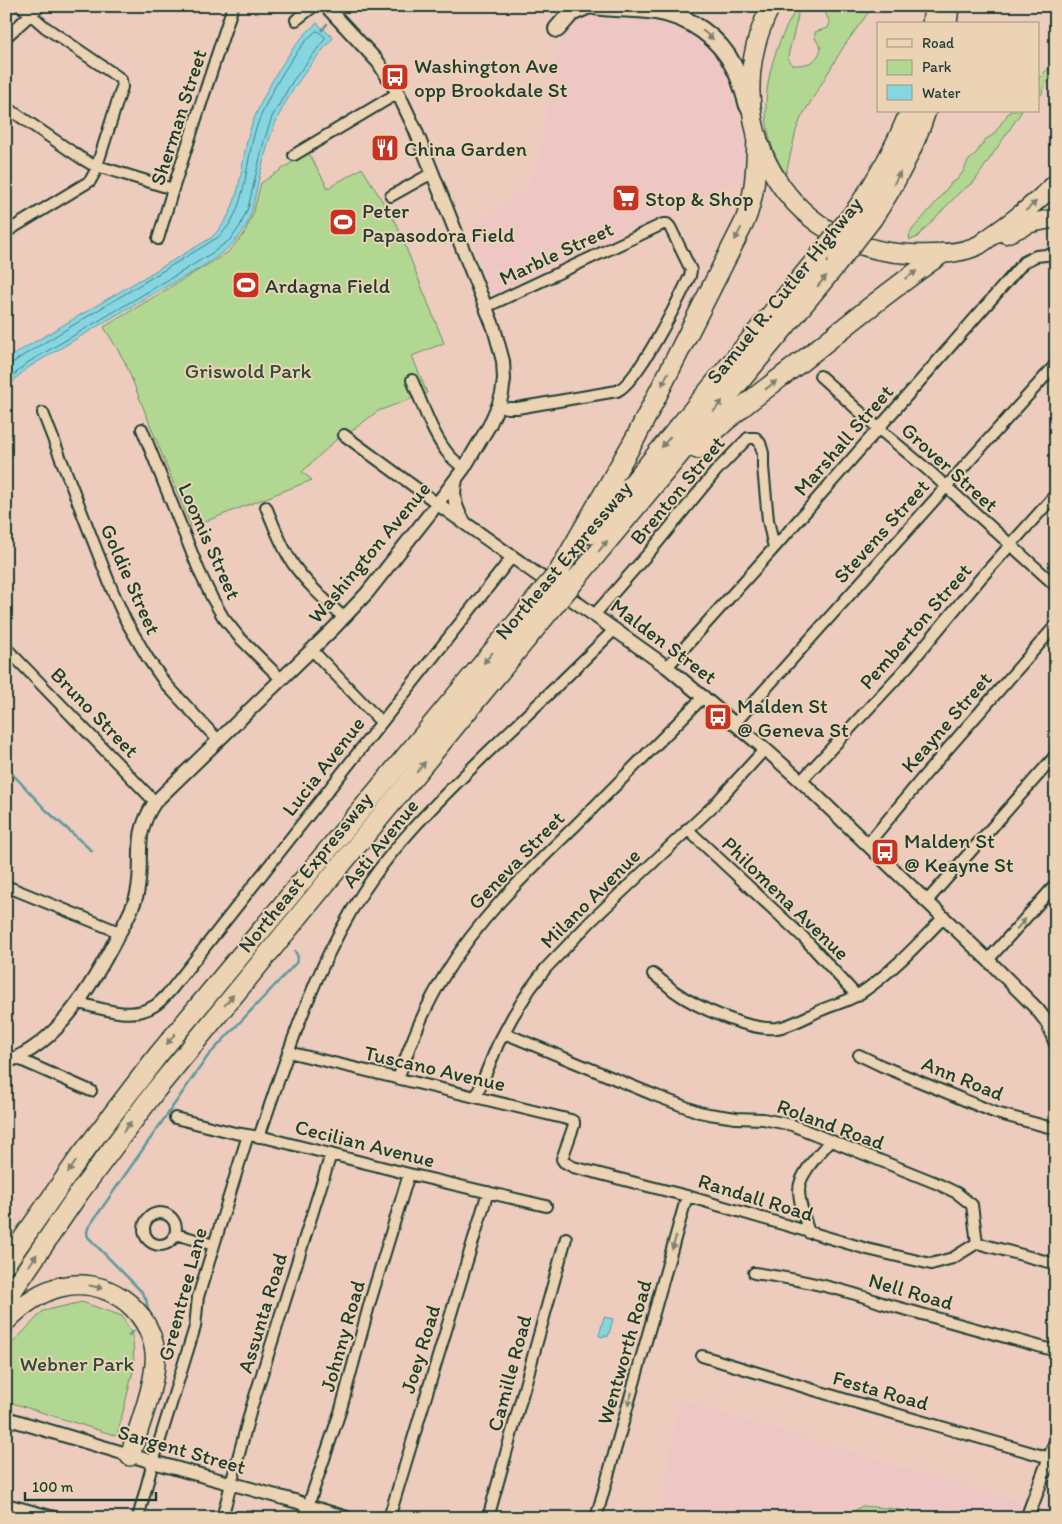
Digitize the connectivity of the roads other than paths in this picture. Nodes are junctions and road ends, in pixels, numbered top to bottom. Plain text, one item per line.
1 (21, 6) edge
2 (40, 6) edge
3 (233, 6) edge
4 (314, 6) edge
5 (326, 6) edge
6 (587, 6) edge
7 (596, 6) edge
8 (771, 6) edge
9 (934, 6) edge
10 (949, 6) edge
11 (30, 15) junction
12 (296, 20) dead end
13 (932, 22) edge
14 (947, 22) edge
15 (557, 29) dead end
16 (6, 37) edge
17 (398, 93) junction
18 (6, 107) edge
19 (910, 112) edge
20 (926, 112) edge
21 (756, 132) junction
22 (294, 155) dead end
23 (97, 166) junction
24 (433, 174) junction
25 (1056, 183) edge
26 (173, 189) junction
27 (391, 196) dead end
28 (864, 214) junction
29 (1056, 218) edge
30 (6, 232) edge
31 (158, 239) dead end
32 (978, 245) junction
33 (942, 253) junction
34 (1056, 254) edge
35 (486, 307) junction
36 (1056, 364) edge
37 (820, 376) dead end
38 (412, 380) dead end
39 (498, 406) junction
40 (43, 413) dead end
41 (142, 428) dead end
42 (879, 429) junction
43 (344, 435) dead end
44 (460, 473) junction
45 (648, 478) junction
46 (946, 486) junction
47 (1056, 494) edge
48 (438, 504) junction
49 (266, 507) dead end
50 (466, 524) junction
51 (1010, 545) junction
52 (774, 548) junction
53 (510, 559) junction
54 (565, 578) junction
55 (1056, 586) edge
56 (549, 598) junction
57 (595, 614) junction
58 (344, 618) junction
59 (1056, 625) edge
60 (615, 629) junction
61 (8, 649) dead end
62 (312, 650) junction
63 (667, 667) junction
64 (281, 679) junction
65 (704, 696) junction
66 (382, 722) junction
67 (735, 723) junction
68 (218, 740) junction
69 (766, 749) junction
70 (1056, 755) edge
71 (801, 781) junction
72 (155, 802) junction
73 (687, 829) junction
74 (867, 845) junction
75 (1056, 884) edge
76 (6, 886) edge
77 (926, 902) junction
78 (943, 918) junction
79 (119, 932) junction
80 (988, 960) junction
81 (653, 974) dead end
82 (857, 996) junction
83 (79, 1003) junction
84 (1053, 1021) edge
85 (504, 1033) junction
86 (1056, 1044) edge
87 (288, 1052) junction
88 (859, 1055) dead end
89 (11, 1060) edge
90 (398, 1080) junction
91 (91, 1091) dead end
92 (476, 1098) junction
93 (175, 1118) dead end
94 (573, 1121) joint
95 (1056, 1129) edge
96 (248, 1135) junction
97 (259, 1137) junction
98 (830, 1141) junction
99 (331, 1154) junction
100 (409, 1174) junction
101 (488, 1192) junction
102 (687, 1196) junction
103 (546, 1206) dead end
104 (809, 1232) junction
105 (175, 1234) dead end
106 (566, 1238) dead end
107 (977, 1243) junction
108 (214, 1244) junction
109 (6, 1263) edge
110 (1056, 1264) edge
111 (754, 1273) dead end
112 (6, 1300) edge
113 (6, 1321) edge
114 (1056, 1351) edge
115 (702, 1356) dead end
116 (6, 1418) edge
117 (1056, 1442) edge
118 (130, 1456) junction
119 (1050, 1458) junction
120 (153, 1462) junction
121 (231, 1484) junction
122 (6, 1504) edge
123 (306, 1512) edge
124 (58, 1518) edge
125 (138, 1518) edge
126 (222, 1518) edge
127 (347, 1518) edge
128 (389, 1518) edge
129 (488, 1518) edge
130 (596, 1518) edge
131 (1027, 1518) edge

1 - 11 street
2 - 11 street
3 - 26 street, Sherman Street
4 - 12 street
5 - 17 street, Washington Avenue
6 - 15 main road
7 -> 21 main road
8 - 21 highway
9 - 13 highway
10 - 14 highway
11 - 16 street
11 - 23 street
17 - 22 street
17 - 24 street, Washington Avenue
18 - 23 street
19 - 28 highway, Samuel R. Cutler Highway
28 -> 20 highway, Samuel R. Cutler Highway
21 - 33 highway
21 -> 54 highway
23 - 26 street
23 - 30 street
24 - 27 street
24 - 35 street, Washington Avenue
32 -> 25 highway
26 - 31 street, Sherman Street
28 -> 45 highway, Samuel R. Cutler Highway, bridge
45 -> 28 highway, Samuel R. Cutler Highway, bridge
29 - 32 highway
32 - 33 highway
45 -> 33 highway
34 - 42 street, Marshall Street
35 - 39 street, Washington Avenue
35 - 39 street, Marble Street
36 - 46 street, Stevens Street
37 - 42 street, Grover Street
38 - 44 street
39 - 44 street, Washington Avenue
40 - 68 street, Goldie Street
41 - 64 street, Loomis Street
42 - 46 street, Grover Street
42 - 52 street, Marshall Street
43 - 48 street, Malden Street
44 - 48 street, Washington Avenue
44 - 50 street
45 - 54 highway, Northeast Expressway
46 - 51 street, Grover Street
46 - 67 street, Stevens Street
47 - 51 street, Pemberton Street
48 - 50 street, Malden Street
48 - 58 street, Washington Avenue
49 - 58 street
50 - 53 street, Malden Street
51 - 55 street, Grover Street
51 - 71 street, Pemberton Street
52 - 57 street, Brenton Street
52 - 63 street, Marshall Street
53 - 57 street, Malden Street
53 - 66 street, Lucia Avenue
54 - 56 highway, Northeast Expressway, bridge
56 -> 109 highway, Northeast Expressway
112 -> 56 highway, Northeast Expressway
57 - 60 street, Malden Street
58 - 62 street, Washington Avenue
59 - 74 street, Keayne Street
60 - 63 street, Malden Street
60 - 87 street, Asti Avenue
61 - 72 street, Bruno Street
62 - 64 street, Washington Avenue
62 - 66 street
63 - 65 street, Malden Street
64 - 68 street, Washington Avenue
65 - 67 street, Malden Street
65 - 90 street, Geneva Street
66 - 83 street, Lucia Avenue
67 - 69 street, Malden Street
68 - 72 street, Washington Avenue
69 - 71 street, Malden Street
69 - 73 street, Milano Avenue
70 - 77 street
71 - 74 street, Malden Street
72 - 79 street, Washington Avenue
73 - 82 street, Philomena Avenue
73 - 85 street, Milano Avenue
74 - 77 street, Malden Street
80 -> 75 street
76 - 79 street
77 - 78 street, Malden Street
78 - 80 street, Malden Street
78 - 82 street
79 - 83 street, Washington Avenue
80 - 84 street, Malden Street
81 - 82 street
83 - 89 street, Washington Avenue
84 - 86 street, Malden Street
85 - 92 street, Milano Avenue
85 - 98 street, Roland Road
87 - 90 street, Tuscano Avenue
87 - 97 street, Asti Avenue
88 - 95 street, Ann Road
89 - 91 street
90 - 92 street, Tuscano Avenue
92 - 94 street, Tuscano Avenue
93 - 96 street, Cecilian Avenue
94 - 102 street, Randall Road
96 - 97 street, Cecilian Avenue
96 - 108 street, Greentree Lane
97 - 99 street, Cecilian Avenue
98 - 104 street
98 - 107 street, Roland Road
99 - 100 street, Cecilian Avenue
99 - 121 street, Assunta Road
100 - 101 street, Cecilian Avenue
100 - 123 street, Johnny Road
101 - 103 street, Cecilian Avenue
101 - 128 street, Joey Road
102 - 104 street, Randall Road
102 -> 130 street, Wentworth Road
104 - 107 street, Randall Road
105 - 108 street
106 - 129 street, Camille Road
107 - 110 street
108 - 120 street, Greentree Lane
111 - 114 street, Nell Road
113 -> 118 highway
115 - 119 street, Festa Road
116 - 118 street, Sargent Street
117 - 119 street
118 - 120 street, Sargent Street
119 - 131 street
120 - 121 street, Sargent Street
120 - 125 street, Greentree Lane
121 - 123 street, Sargent Street
121 - 126 street, Assunta Road
122 - 124 street
123 - 127 street, Sargent Street

